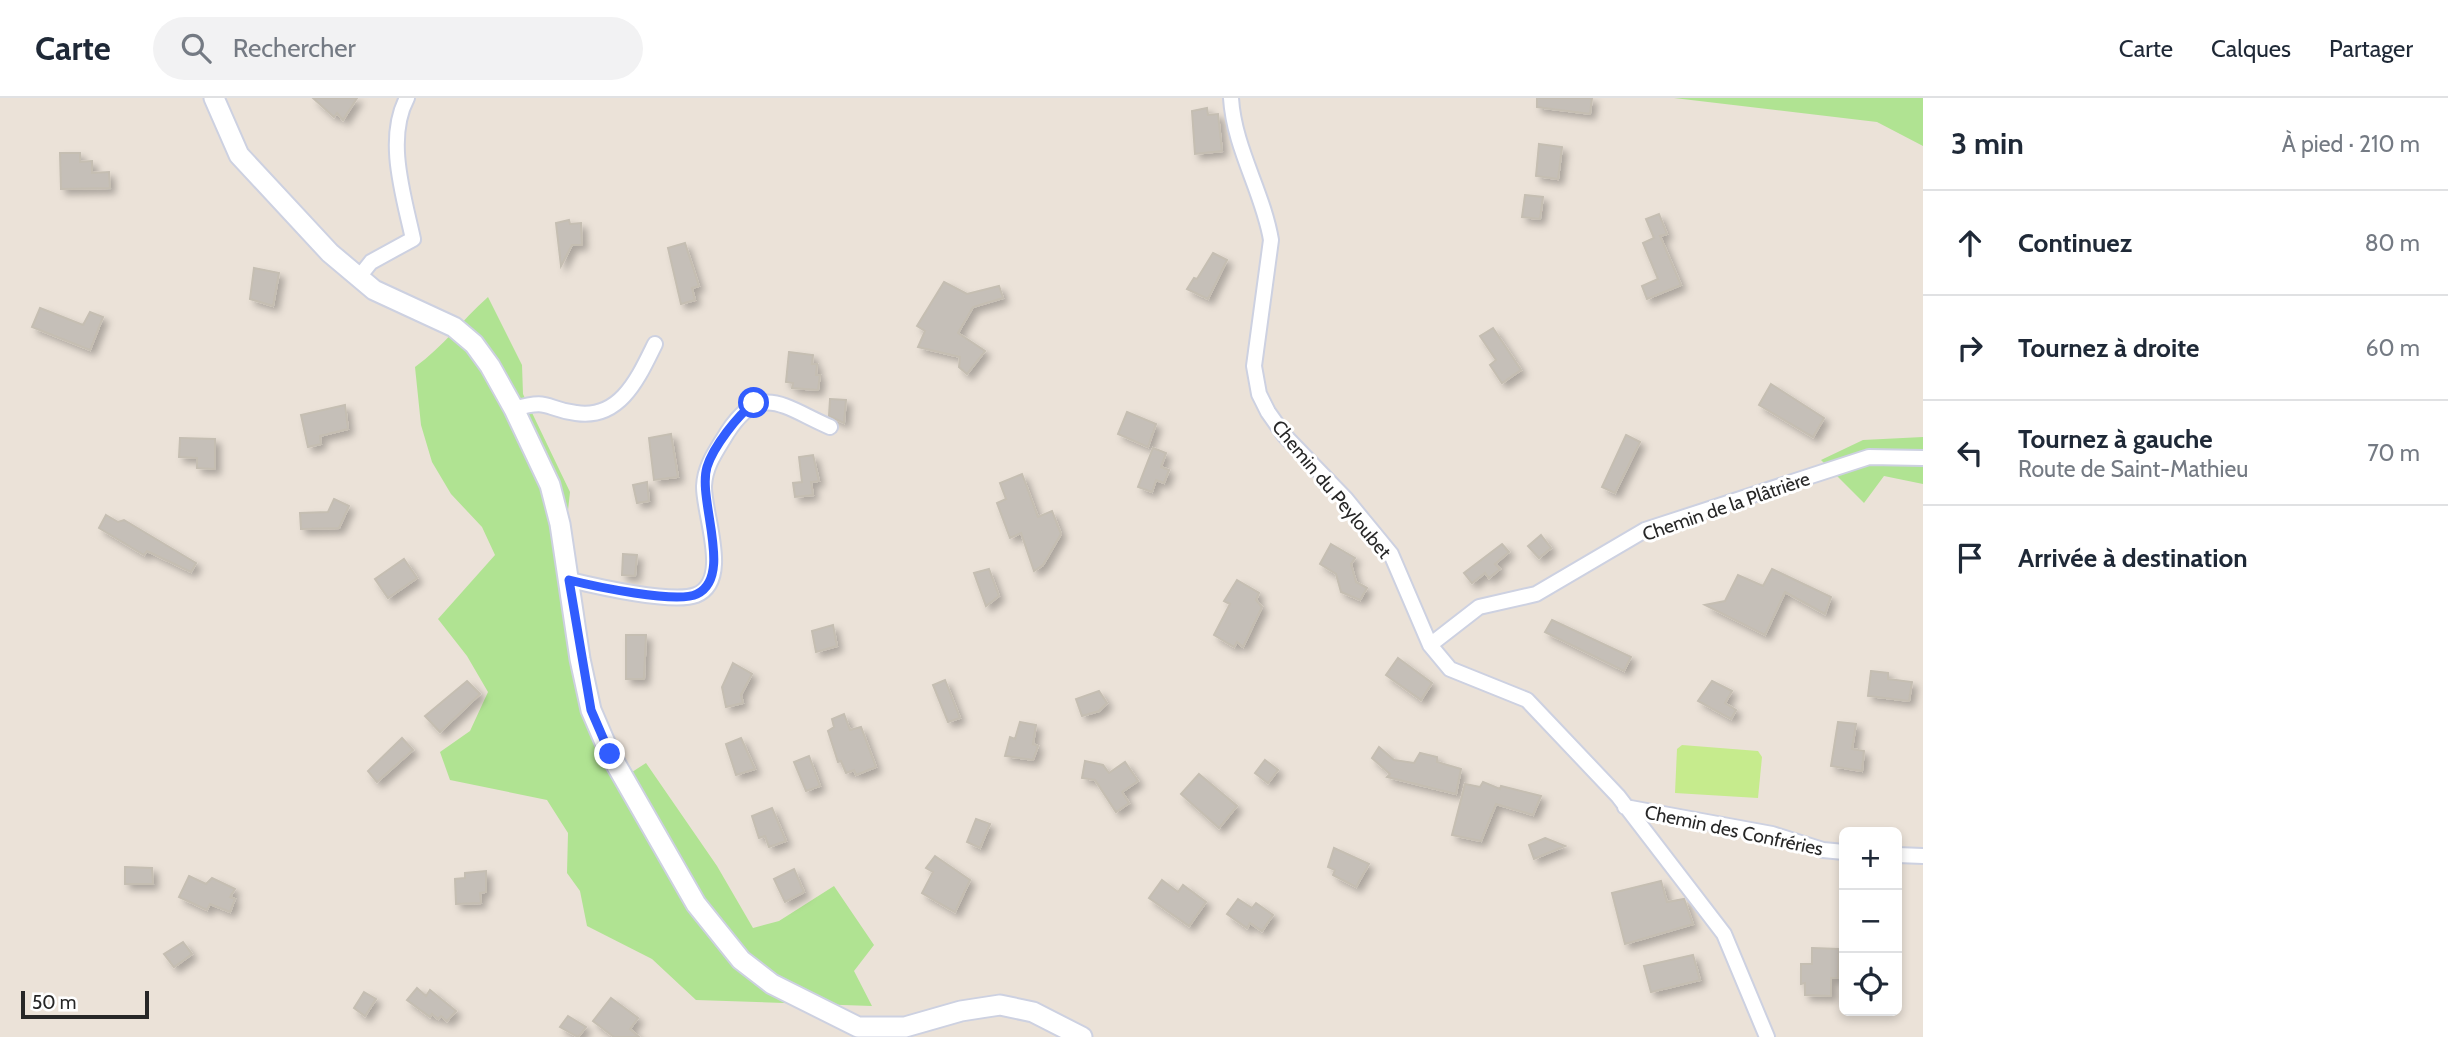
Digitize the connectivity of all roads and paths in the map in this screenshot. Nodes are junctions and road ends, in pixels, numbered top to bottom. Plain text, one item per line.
1 (214, 98) edge
2 (407, 98) edge
3 (1231, 98) edge
4 (359, 277) junction
5 (654, 344) dead end
6 (514, 409) junction
7 (830, 428) dead end
8 (1923, 458) edge
9 (569, 580) junction
10 (1430, 645) junction
11 (1625, 807) junction
12 (1839, 852) edge
13 (1902, 855) edge
14 (1923, 856) edge
15 (1082, 1037) edge
16 (1767, 1037) edge

1 - 4 street
2 - 4 street
3 - 10 street, Chemin du Peyloubet
4 - 6 street
5 - 6 street
6 - 9 street
7 - 9 street
8 - 10 street, Chemin de la Plâtrière
9 - 15 street
10 - 11 street, Chemin du Peyloubet
11 - 12 street, Chemin des Confréries
11 - 16 street, Chemin du Peyloubet
13 - 14 street

